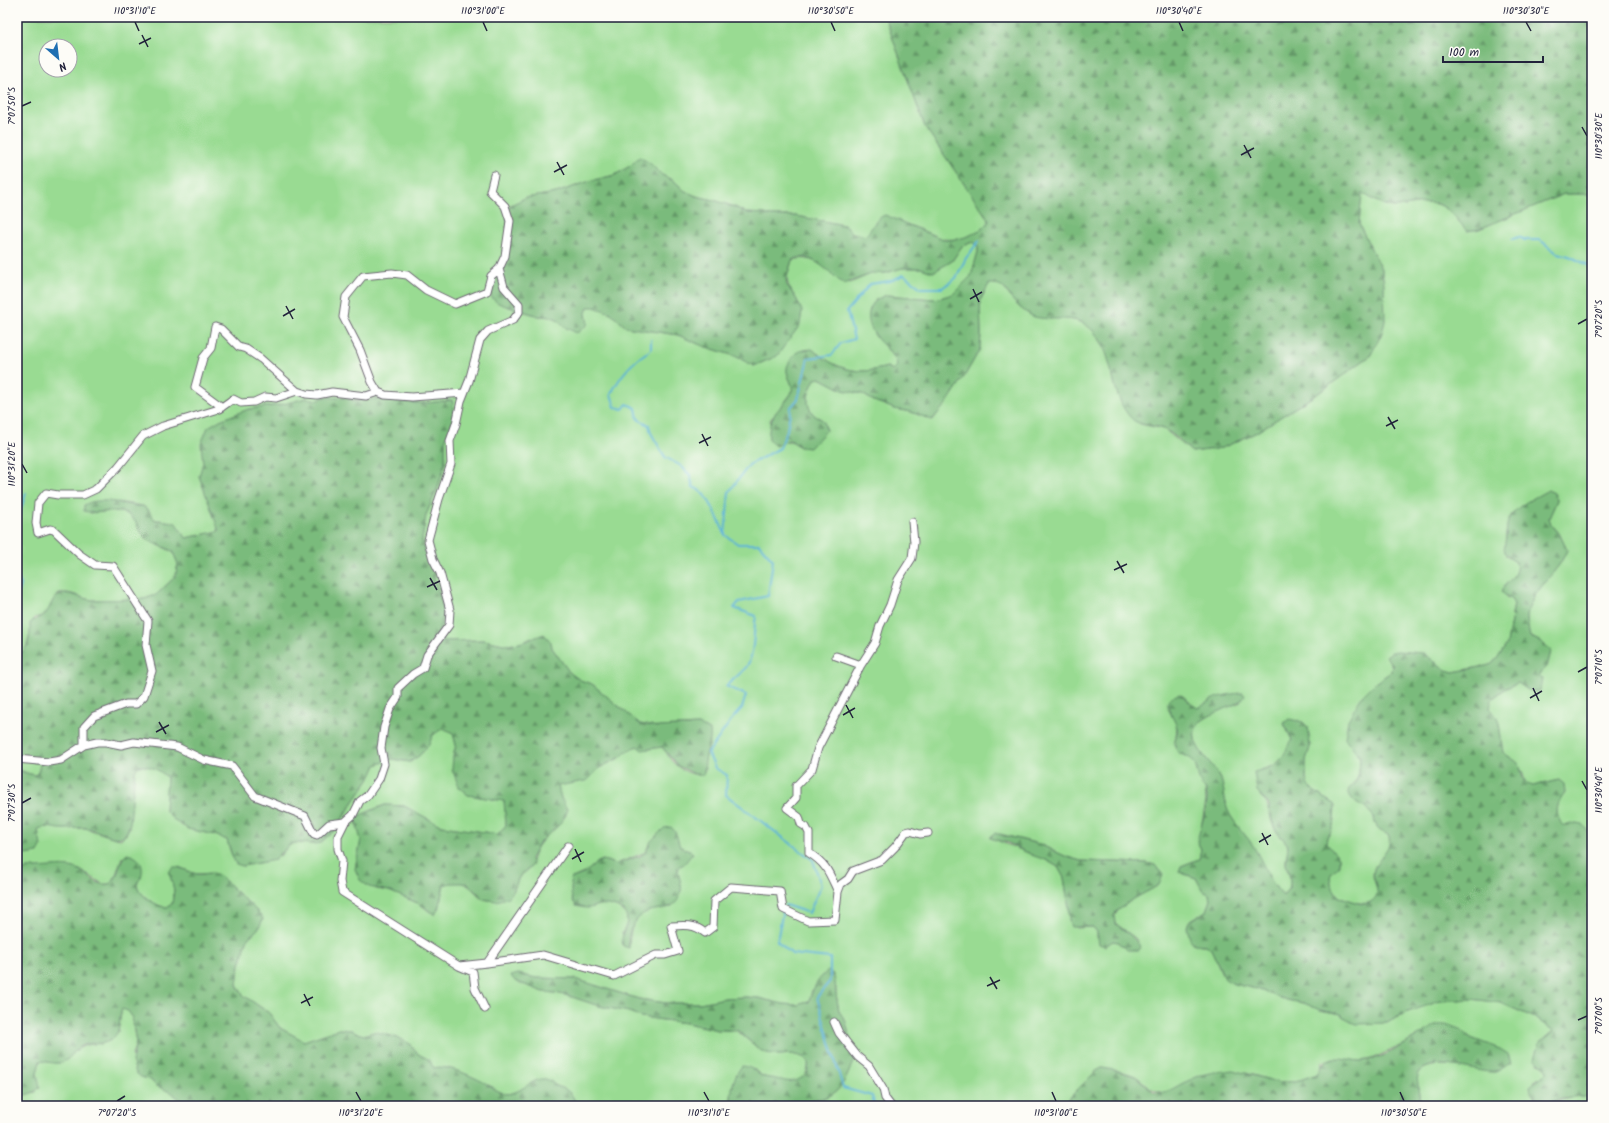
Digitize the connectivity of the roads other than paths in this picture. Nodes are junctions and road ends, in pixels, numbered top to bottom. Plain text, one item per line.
1 (494, 175) dead end
2 (499, 269) junction
3 (297, 391) junction
4 (378, 392) junction
5 (464, 393) junction
6 (222, 407) junction
7 (912, 522) dead end
8 (836, 656) dead end
9 (861, 665) junction
10 (84, 745) junction
11 (17, 759) edge
12 (345, 822) junction
13 (928, 833) dead end
14 (568, 846) dead end
15 (838, 892) junction
16 (487, 963) junction
17 (459, 966) junction
18 (485, 1009) dead end
19 (834, 1022) dead end
20 (891, 1106) edge

1 - 2 street
2 - 4 street
2 - 5 street
3 - 4 street
3 - 6 street
3 - 6 street
4 - 5 street
5 - 12 street
6 - 10 street
7 - 9 street
8 - 9 street
9 - 15 street
10 - 11 street
10 - 12 street
12 - 17 street
13 - 15 street
14 - 16 street
15 - 16 street
16 - 17 street
17 - 18 street
19 - 20 street

